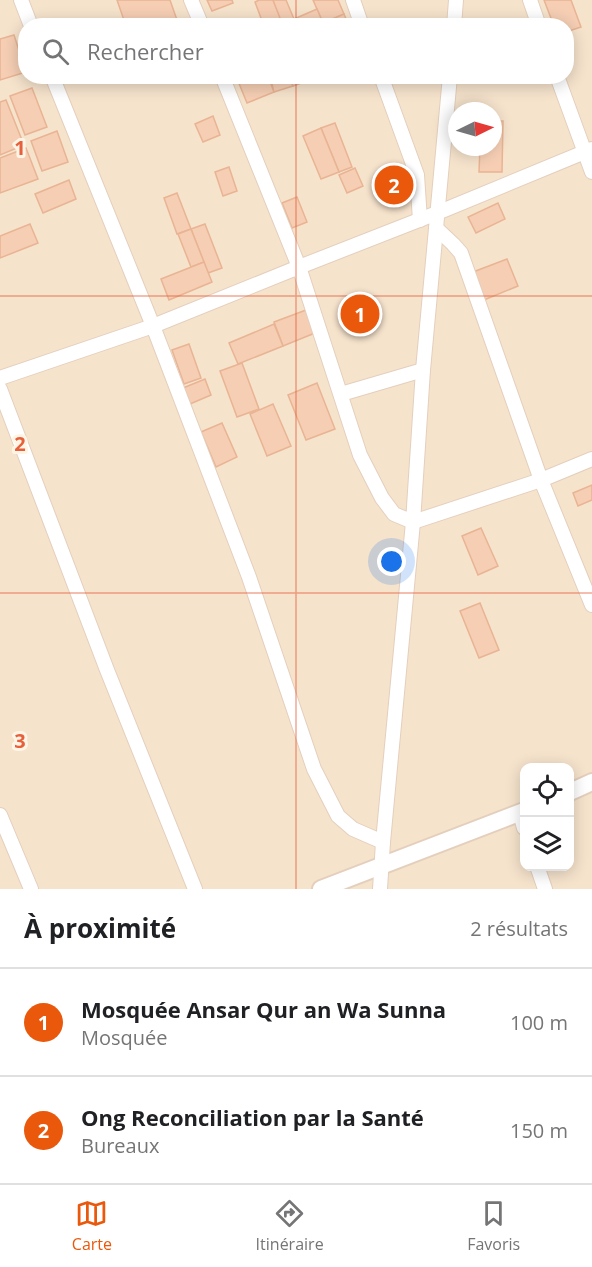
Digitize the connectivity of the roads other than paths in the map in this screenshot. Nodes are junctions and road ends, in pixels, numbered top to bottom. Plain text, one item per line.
1 (21, 0) edge
2 (191, 0) edge
3 (353, 0) edge
4 (456, 0) edge
5 (530, 0) edge
6 (28, 18) edge
7 (198, 18) edge
8 (359, 18) edge
9 (455, 18) edge
10 (536, 18) edge
11 (55, 84) edge
12 (225, 84) edge
13 (384, 84) edge
14 (449, 84) edge
15 (560, 84) edge
16 (588, 150) edge
17 (592, 172) edge
18 (437, 213) junction
19 (420, 220) junction
20 (436, 228) junction
21 (299, 267) junction
22 (153, 326) junction
23 (423, 370) junction
24 (0, 378) edge
25 (0, 388) edge
26 (341, 393) junction
27 (592, 459) edge
28 (541, 480) junction
29 (413, 522) junction
30 (592, 605) edge
31 (592, 782) edge
32 (574, 790) edge
33 (0, 815) edge
34 (520, 819) edge
35 (383, 842) junction
36 (382, 866) junction
37 (538, 871) edge
38 (31, 889) edge
39 (195, 889) edge
40 (321, 889) edge
41 (380, 889) edge
42 (545, 889) edge

1 - 6 street
2 - 7 street
3 - 8 street
4 - 9 street
5 - 10 street
11 - 22 street
12 - 21 street
13 - 19 street
14 - 18 street
15 - 16 street
16 - 17 street
16 - 18 street
18 - 19 street
18 - 20 street
19 - 21 street
20 - 23 street
20 - 28 street
21 - 22 street
21 - 26 street
22 - 24 street
22 - 35 street
23 - 26 street
23 - 29 street
25 - 39 street
26 - 29 street
27 - 28 street
28 - 29 street
28 - 30 street
29 - 35 street
31 - 32 street
33 - 38 street
34 - 36 street
35 - 36 street
36 - 40 street
36 - 41 street
37 - 42 street

